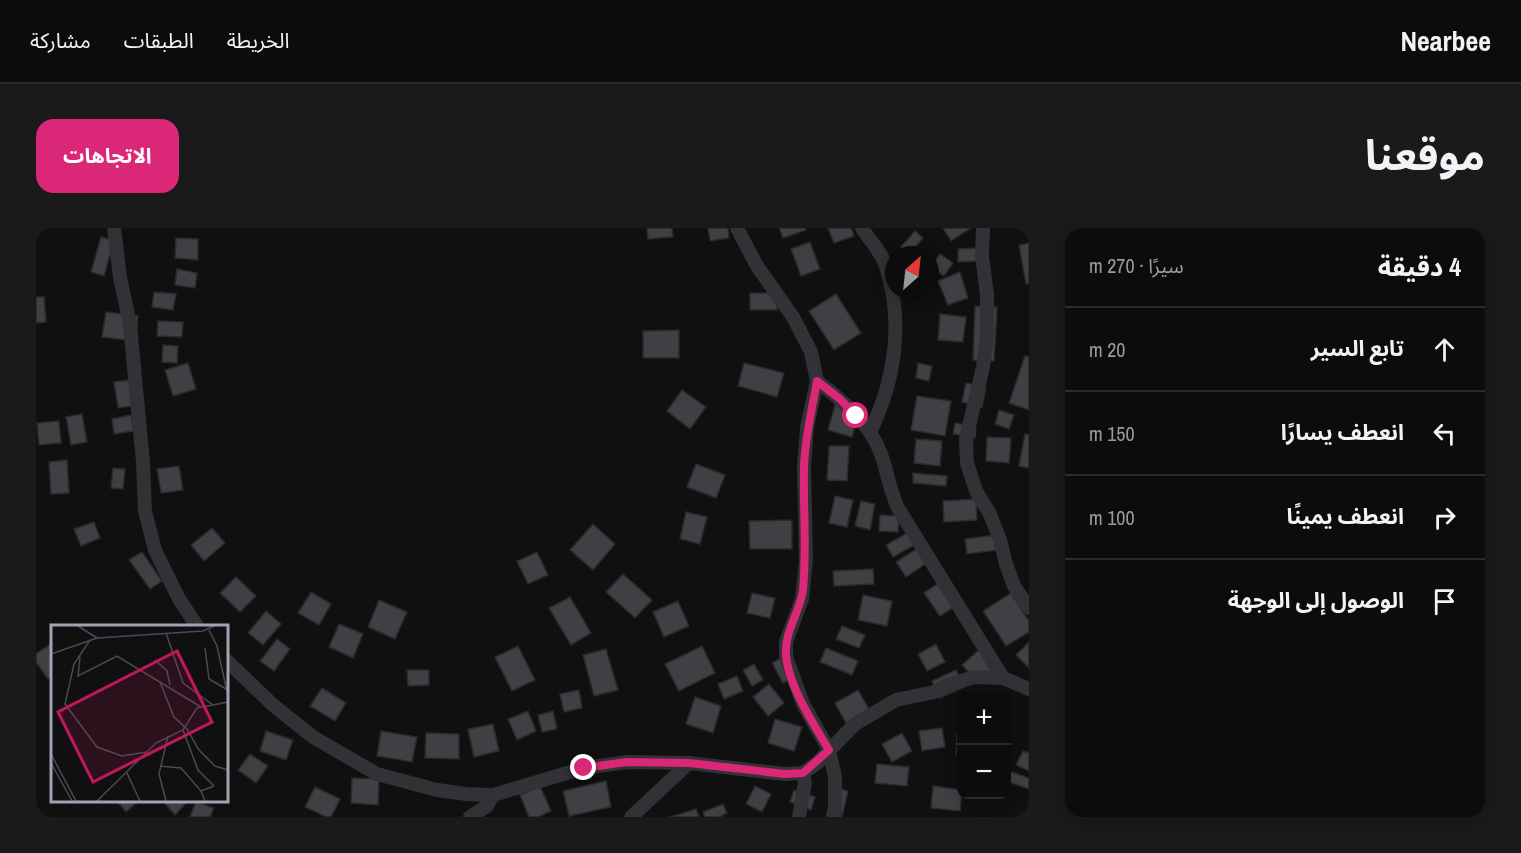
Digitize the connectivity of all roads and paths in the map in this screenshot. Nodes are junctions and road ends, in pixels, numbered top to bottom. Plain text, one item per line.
1 (114, 228) edge
2 (737, 228) edge
3 (862, 228) edge
4 (983, 228) edge
5 (817, 381) junction
6 (870, 432) junction
7 (1029, 608) edge
8 (196, 625) edge
9 (228, 662) edge
10 (1003, 678) junction
11 (1029, 689) edge
12 (829, 750) junction
13 (689, 763) junction
14 (803, 773) junction
15 (493, 795) junction
16 (470, 817) edge
17 (631, 817) edge
18 (799, 817) edge
19 (835, 817) edge

1 - 8 street
2 - 5 street
3 - 6 street
4 - 7 street
5 - 6 street
5 - 12 street
6 - 10 street
9 - 15 street
10 - 11 street
10 - 12 street
12 - 14 street
12 - 19 street
13 - 14 street
13 - 15 street
13 - 17 street
14 - 18 street
15 - 16 street

